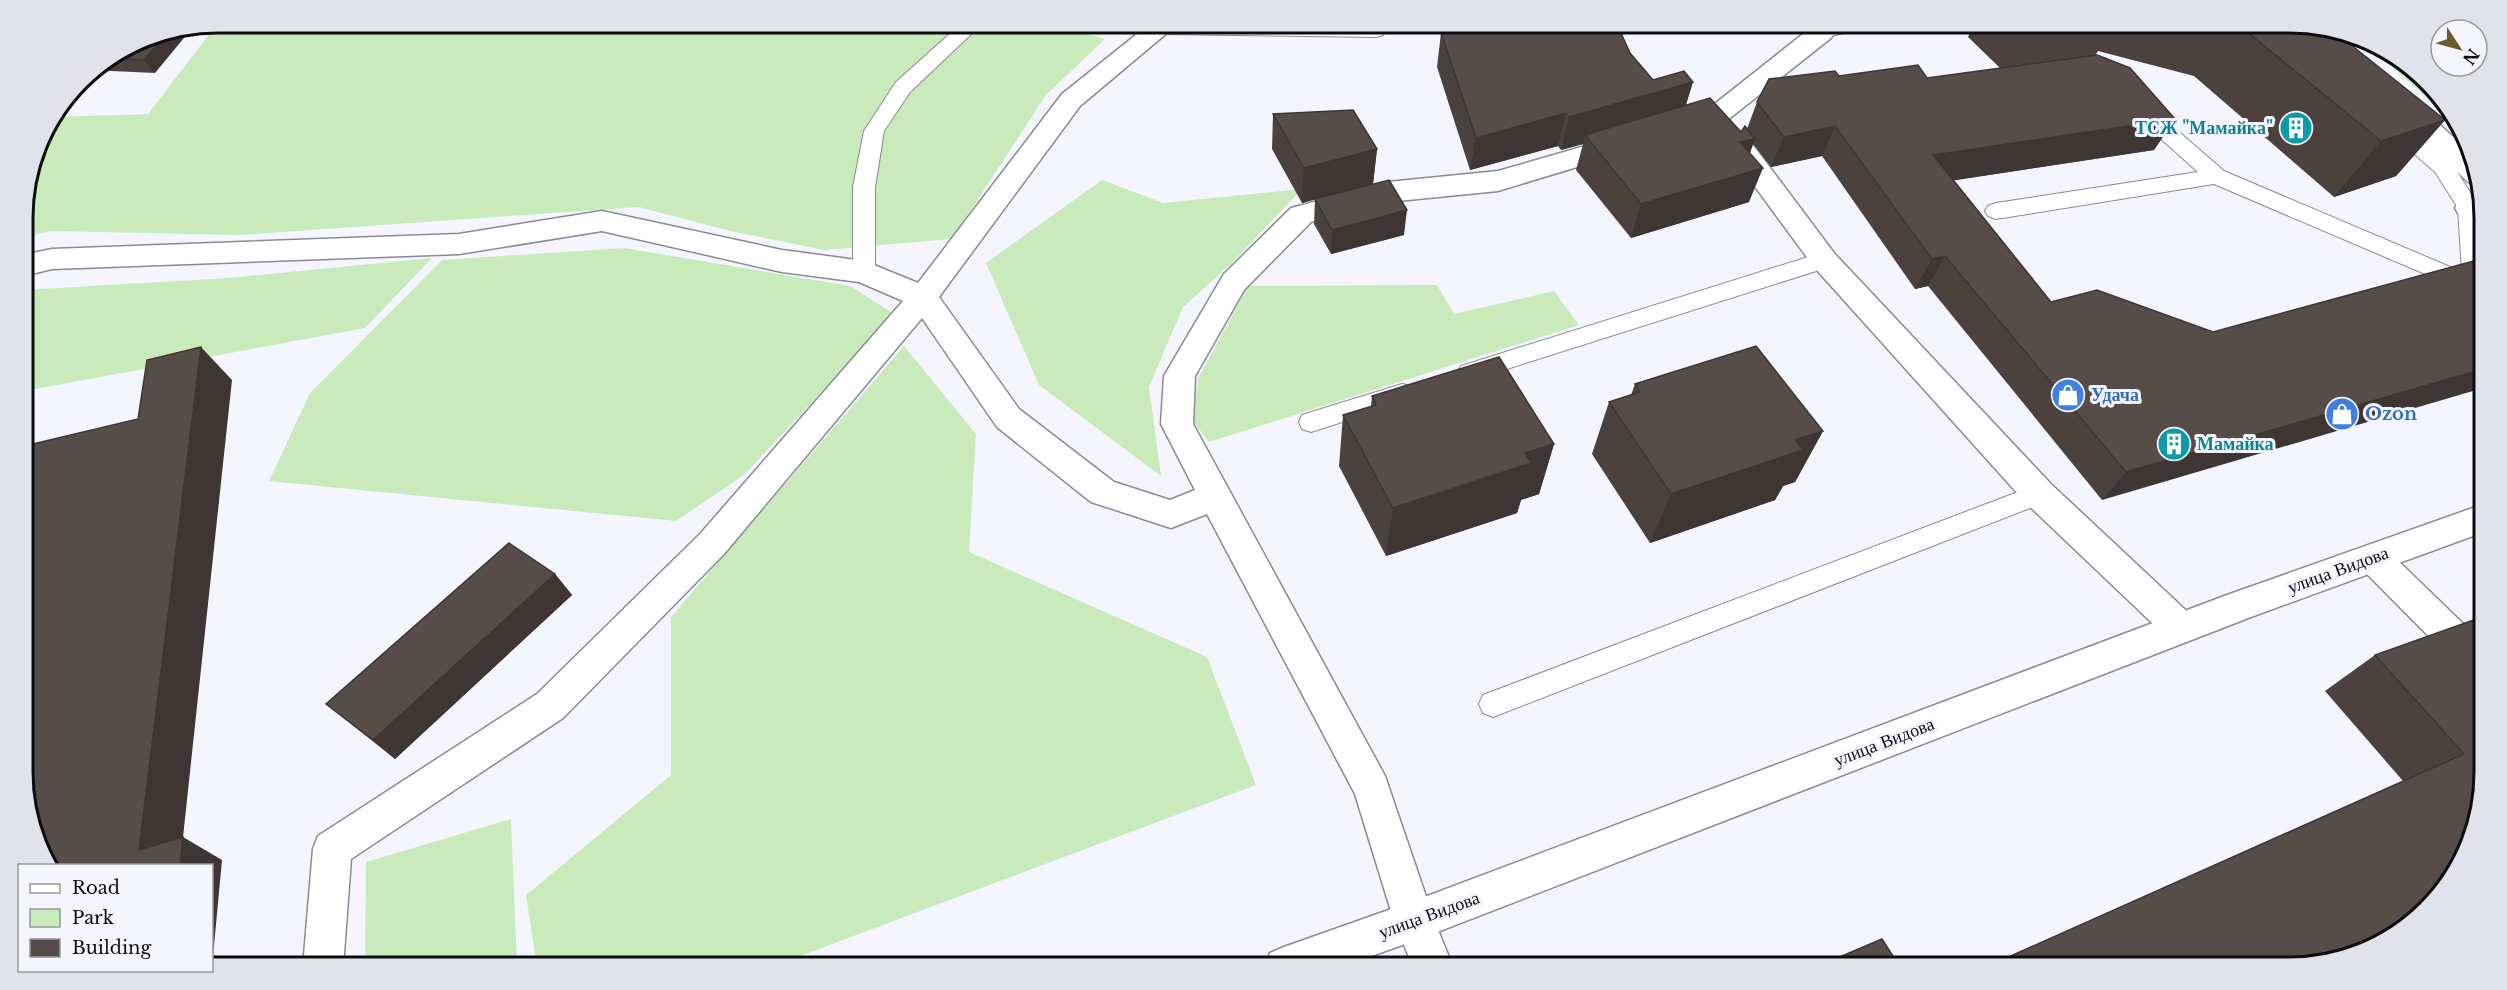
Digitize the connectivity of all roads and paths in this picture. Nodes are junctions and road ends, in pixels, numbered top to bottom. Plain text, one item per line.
1 (963, 33) edge
2 (1155, 33) edge
3 (1812, 33) edge
4 (2386, 90) edge
5 (2121, 93) edge
6 (1716, 116) junction
7 (2380, 116) edge
8 (2466, 164) edge
9 (2216, 176) junction
10 (2473, 201) edge
11 (1996, 211) dead end
12 (1824, 260) junction
13 (33, 263) edge
14 (864, 272) junction
15 (2474, 289) edge
16 (923, 297) junction
17 (1448, 378) edge
18 (1425, 386) edge
19 (1311, 422) dead end
20 (2039, 494) junction
21 (1215, 496) junction
22 (2474, 522) edge
23 (2373, 558) junction
24 (2181, 628) junction
25 (2474, 658) edge
26 (1493, 704) dead end
27 (1414, 921) junction
28 (324, 957) edge
29 (1312, 957) edge
30 (1429, 957) edge

1 - 14 lane
2 - 16 street
3 - 6 street
4 - 8 street
5 - 9 lane
6 - 12 street
6 - 21 street
7 - 10 lane
9 - 11 lane
9 - 15 lane
12 - 17 lane
12 - 20 street
13 - 14 street
14 - 16 street
16 - 21 street
16 - 28 street
18 - 19 lane
20 - 24 street
20 - 26 lane
21 - 27 street
22 - 23 street, улица Видова
23 - 24 street, улица Видова
23 - 25 street
24 - 27 street, улица Видова
27 - 29 street, улица Видова
27 - 30 street

